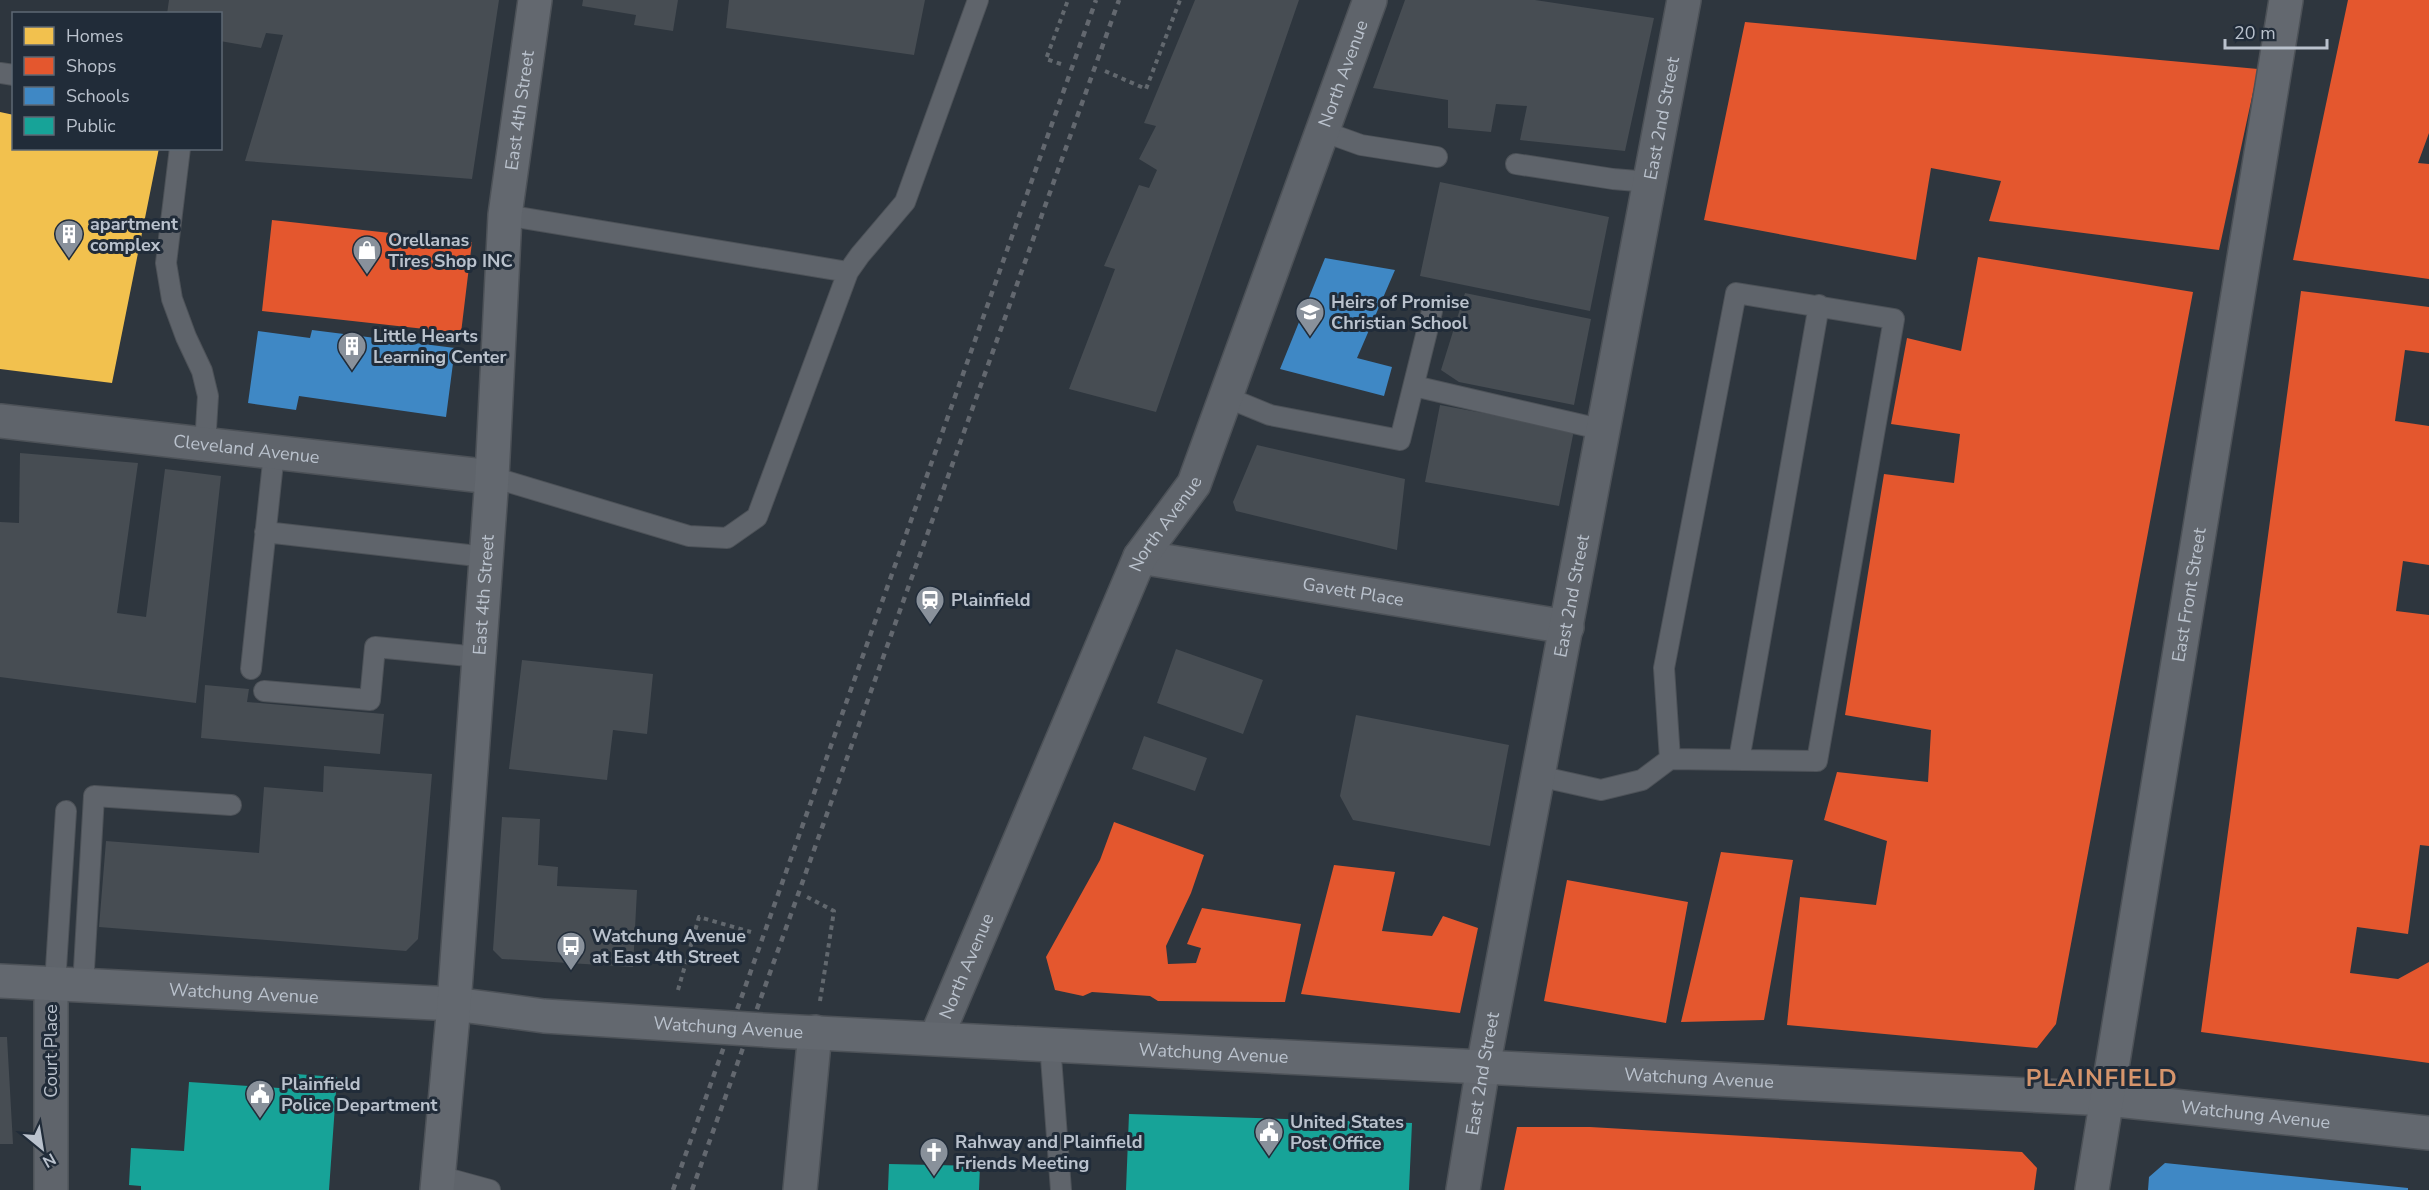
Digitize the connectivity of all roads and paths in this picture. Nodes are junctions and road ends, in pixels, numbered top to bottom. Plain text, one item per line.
1 (535, 0) edge
2 (978, 0) edge
3 (1068, 0) edge
4 (1180, 0) edge
5 (1370, 0) edge
6 (1684, 0) edge
7 (2286, 0) edge
8 (1061, 64) dead end
9 (1105, 71) dead end
10 (1322, 132) junction
11 (180, 150) edge
12 (1437, 157) dead end
13 (1516, 164) dead end
14 (1649, 182) junction
15 (505, 215) junction
16 (848, 272) junction
17 (1819, 305) junction
18 (1432, 311) dead end
19 (1414, 386) junction
20 (1226, 396) junction
21 (0, 421) edge
22 (1604, 429) junction
23 (205, 445) junction
24 (274, 453) junction
25 (492, 477) junction
26 (265, 532) junction
27 (486, 557) junction
28 (1140, 557) junction
29 (1567, 627) junction
30 (479, 657) junction
31 (251, 669) dead end
32 (264, 691) dead end
33 (1670, 759) junction
34 (1739, 760) junction
35 (1538, 776) junction
36 (231, 804) dead end
37 (66, 811) dead end
38 (807, 897) dead end
39 (751, 932) dead end
40 (0, 981) edge
41 (63, 984) junction
42 (454, 1004) junction
43 (669, 1023) junction
44 (815, 1032) junction
45 (936, 1038) junction
46 (1050, 1044) junction
47 (1483, 1067) junction
48 (2107, 1099) junction
49 (2429, 1133) edge
50 (438, 1183) edge
51 (51, 1190) edge
52 (490, 1190) edge
53 (800, 1190) edge
54 (1061, 1190) edge
55 (1463, 1190) edge
56 (2092, 1190) edge

1 - 15 street, East 4th Street
2 - 16 lane
3 - 8 path
4 - 9 path
5 - 10 street, North Avenue
6 - 14 street, East 2nd Street
7 - 48 street, East Front Street
10 - 12 lane
10 - 20 street, North Avenue
11 - 23 lane
13 - 14 lane
14 - 22 street, East 2nd Street
15 - 16 lane
15 - 25 street, East 4th Street
16 - 25 lane
17 - 33 lane
17 - 34 lane
17 - 34 lane
18 - 19 lane
19 - 20 lane
19 - 22 lane
20 - 28 street, North Avenue
21 - 23 street, Cleveland Avenue
22 - 29 street, East 2nd Street
23 - 24 street, Cleveland Avenue
24 - 25 street, Cleveland Avenue
24 - 26 lane
25 - 27 street, East 4th Street
26 - 27 lane
26 - 31 lane
27 - 30 street, East 4th Street
28 - 29 street, Gavett Place
28 - 45 street, North Avenue
29 - 35 street, East 2nd Street
30 - 32 lane
30 - 42 street, East 4th Street
33 - 34 lane
33 - 35 lane
35 - 47 street, East 2nd Street
36 - 41 lane
37 - 41 lane
38 - 44 path
39 - 43 path
40 - 41 street, Watchung Avenue
41 - 42 street, Watchung Avenue
41 - 51 street, Court Place
42 - 43 street, Watchung Avenue
42 - 50 street, East 4th Street
43 - 44 street, Watchung Avenue
44 - 45 street, Watchung Avenue
44 - 53 street
45 - 46 street, Watchung Avenue
46 - 47 street, Watchung Avenue
46 - 54 lane
47 - 48 street, Watchung Avenue
47 - 55 street, East 2nd Street
48 - 49 street, Watchung Avenue
48 - 56 street, East Front Street
50 - 52 lane

